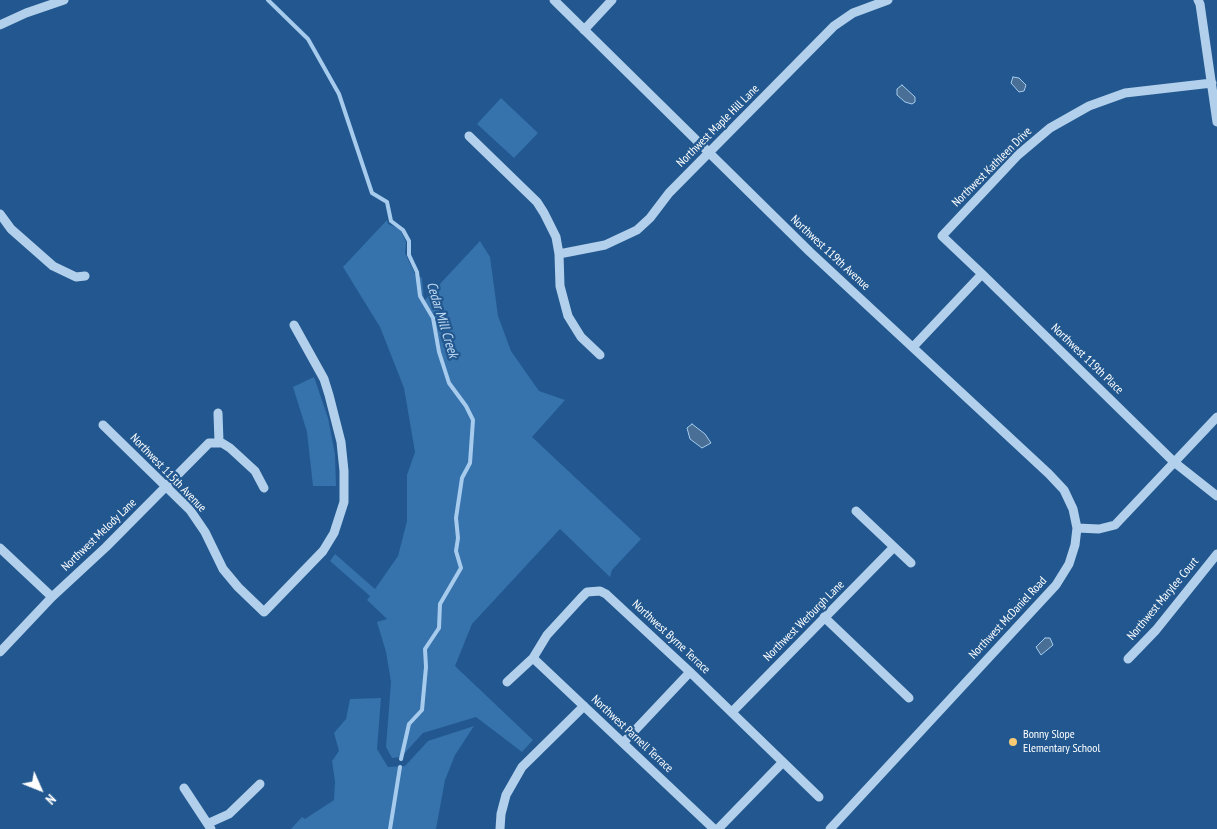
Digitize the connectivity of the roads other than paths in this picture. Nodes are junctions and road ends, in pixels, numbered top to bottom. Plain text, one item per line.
1 (64, 0) edge
2 (554, 0) edge
3 (612, 0) edge
4 (888, 0) edge
5 (1198, 0) edge
6 (0, 25) edge
7 (584, 30) junction
8 (1212, 83) junction
9 (1217, 122) edge
10 (470, 136) dead end
11 (709, 154) junction
12 (0, 214) edge
13 (559, 254) junction
14 (982, 274) junction
15 (86, 276) dead end
16 (294, 325) dead end
17 (913, 347) junction
18 (600, 356) dead end
19 (218, 412) dead end
20 (1217, 417) edge
21 (103, 425) dead end
22 (218, 442) junction
23 (1174, 462) junction
24 (165, 486) junction
25 (264, 488) dead end
26 (1217, 496) edge
27 (856, 511) dead end
28 (1077, 528) junction
29 (894, 547) junction
30 (0, 548) edge
31 (1217, 554) edge
32 (911, 563) dead end
33 (52, 597) junction
34 (824, 617) junction
35 (0, 652) edge
36 (533, 658) junction
37 (1128, 659) dead end
38 (690, 672) junction
39 (507, 682) dead end
40 (909, 698) dead end
41 (584, 706) junction
42 (732, 712) junction
43 (623, 742) junction
44 (783, 762) junction
45 (260, 784) dead end
46 (184, 788) dead end
47 (819, 797) dead end
48 (210, 826) edge
49 (500, 829) edge
50 (714, 829) edge
51 (718, 829) edge
52 (830, 829) edge

1 - 6 street
2 - 7 street, Northwest 119th Avenue
3 - 7 street
4 - 11 street, Northwest Maple Hill Lane
5 - 8 street
7 - 11 street, Northwest 119th Avenue
8 - 9 street
8 - 14 street, Northwest Kathleen Drive
10 - 13 street
11 - 13 street, Northwest Maple Hill Lane
11 - 17 street, Northwest 119th Avenue
12 - 15 street
13 - 18 street
14 - 17 street
14 - 23 street, Northwest 119th Place
16 - 24 street, Northwest 115th Avenue
17 - 28 street, Northwest 119th Avenue
19 - 22 street
20 - 23 street
21 - 24 street, Northwest 115th Avenue
22 - 24 street, Northwest Melody Lane
22 - 25 street
23 - 26 street, Northwest 119th Place
23 - 28 street
24 - 33 street, Northwest Melody Lane
27 - 29 street
28 - 52 street, Northwest McDaniel Road
29 - 32 street
29 - 34 street, Northwest Werburgh Lane
30 - 33 street
31 - 37 street, Northwest Marylee Court
33 - 35 street, Northwest Melody Lane
34 - 40 street
34 - 42 street, Northwest Werburgh Lane
36 - 38 street, Northwest Byrne Terrace
36 - 39 street, Northwest Byrne Terrace
36 - 41 street, Northwest Parnell Terrace
38 - 42 street, Northwest Byrne Terrace
38 - 43 street
41 - 43 street, Northwest Parnell Terrace
41 - 49 street
42 - 44 street, Northwest Byrne Terrace
43 - 50 street, Northwest Parnell Terrace
44 - 47 street, Northwest Byrne Terrace
44 - 51 street
45 - 48 street
46 - 48 street

